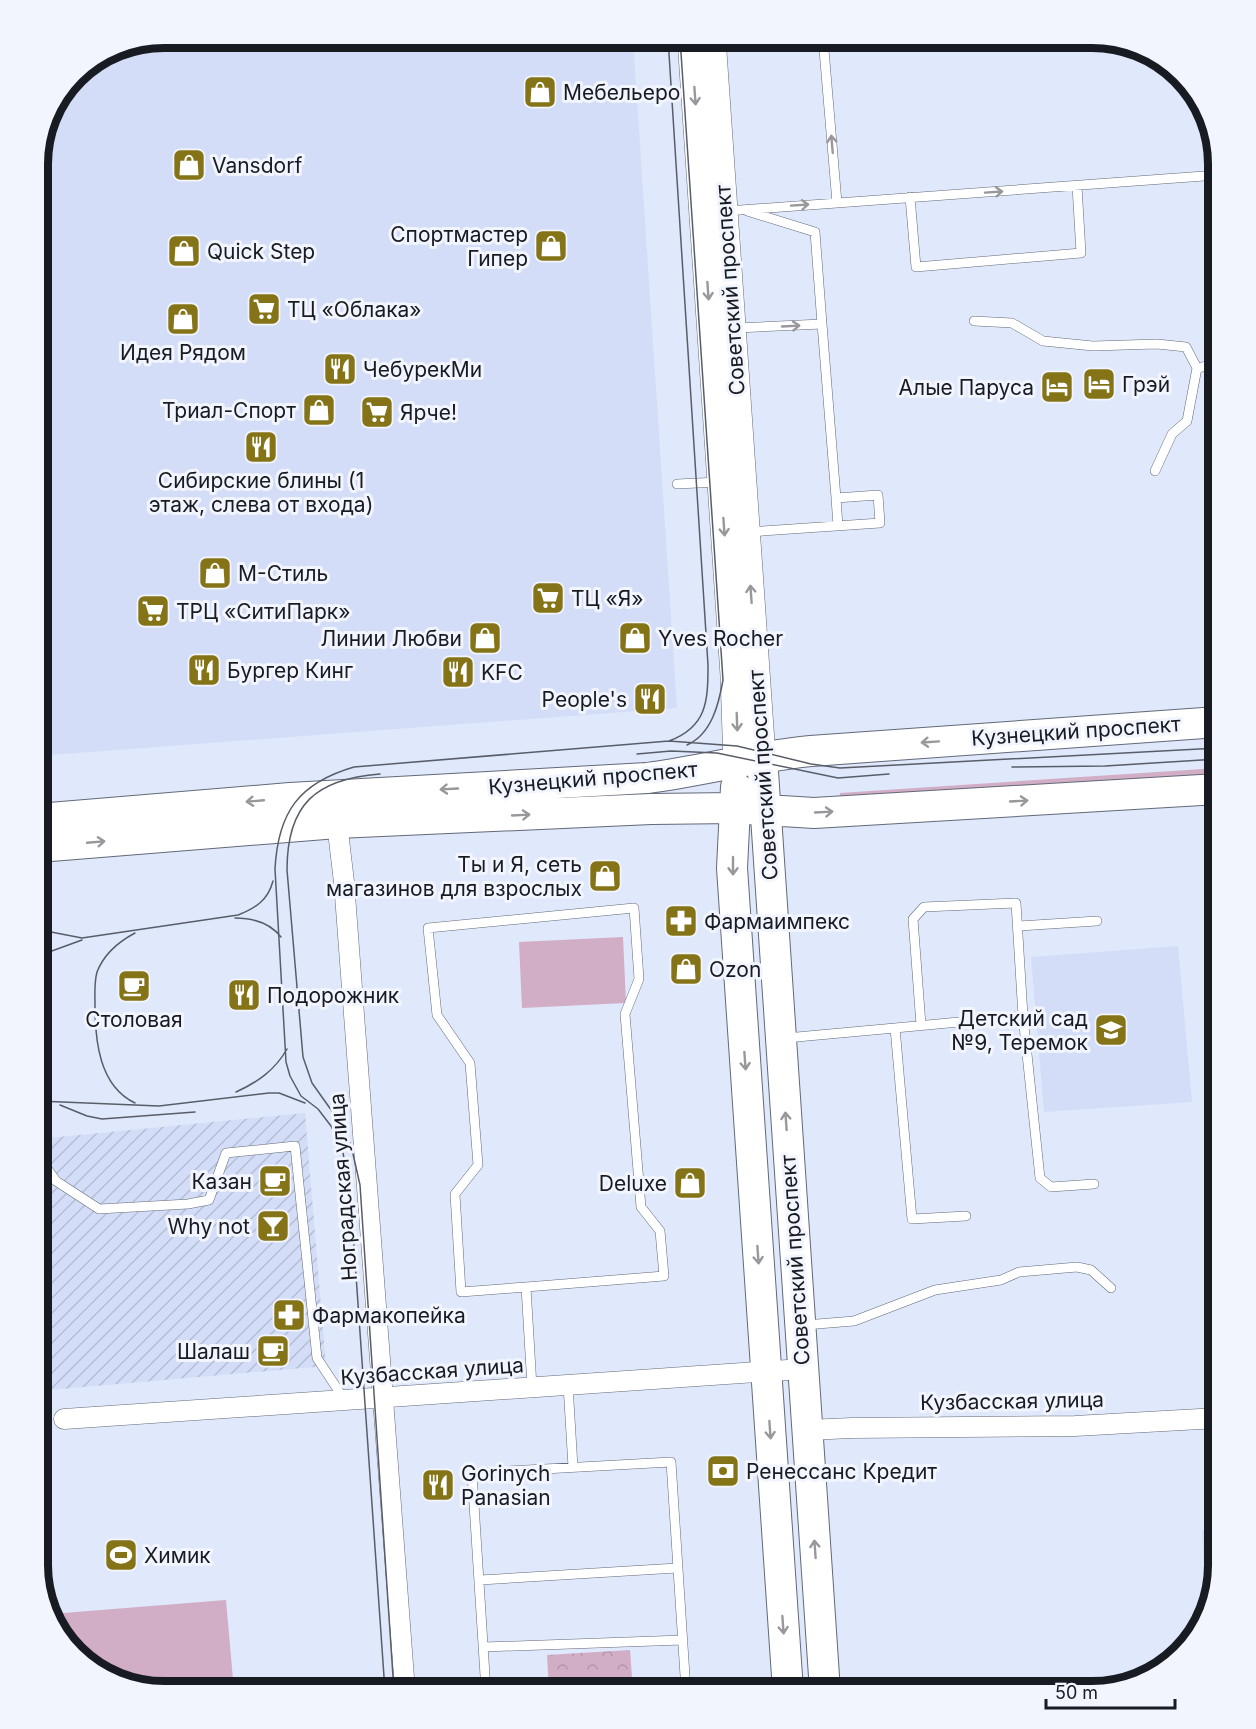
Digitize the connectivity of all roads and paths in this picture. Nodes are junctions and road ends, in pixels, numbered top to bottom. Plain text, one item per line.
1 (692, 48) edge
2 (713, 48) edge
3 (825, 48) edge
4 (1208, 176) edge
5 (1077, 186) junction
6 (910, 197) junction
7 (837, 203) junction
8 (733, 210) junction
9 (974, 321) dead end
10 (822, 324) junction
11 (733, 328) junction
12 (1208, 366) edge
13 (1197, 368) junction
14 (1155, 471) dead end
15 (721, 482) junction
16 (677, 484) dead end
17 (836, 498) junction
18 (838, 526) junction
19 (747, 532) junction
20 (1208, 723) edge
21 (750, 760) junction
22 (1208, 790) edge
23 (734, 808) junction
24 (766, 809) junction
25 (48, 818) edge
26 (337, 823) junction
27 (48, 846) edge
28 (1097, 921) dead end
29 (1019, 926) junction
30 (1023, 1016) junction
31 (921, 1025) junction
32 (895, 1028) junction
33 (780, 1038) junction
34 (48, 1170) edge
35 (1094, 1184) dead end
36 (966, 1216) dead end
37 (526, 1287) junction
38 (1111, 1288) dead end
39 (799, 1326) junction
40 (802, 1369) junction
41 (766, 1372) junction
42 (568, 1386) junction
43 (532, 1388) junction
44 (383, 1398) junction
45 (346, 1401) junction
46 (64, 1419) dead end
47 (1208, 1419) edge
48 (807, 1430) junction
49 (573, 1467) junction
50 (678, 1568) junction
51 (480, 1580) junction
52 (683, 1640) junction
53 (484, 1647) junction
54 (404, 1681) edge
55 (486, 1681) edge
56 (685, 1681) edge
57 (787, 1681) edge
58 (824, 1681) edge

1 -> 15 main road, Советский проспект
2 - 8 main road, Советский проспект
7 -> 3 lane
4 - 5 lane
6 -> 5 lane
5 - 6 lane
6 - 7 lane
8 -> 7 lane
8 - 10 lane
8 - 11 main road, Советский проспект
9 - 13 lane
11 -> 10 lane
10 - 17 lane
11 - 19 main road, Советский проспект
12 - 13 lane
13 - 14 lane
15 - 16 lane
15 -> 21 main road, Советский проспект
17 - 18 lane
17 - 18 lane
18 - 19 lane
21 -> 19 main road, Советский проспект
20 -> 21 main road, Кузнецкий проспект
21 - 23 main road, Советский проспект
21 - 24 main road, Советский проспект
21 -> 25 main road, Кузнецкий проспект
24 -> 22 main road, Кузнецкий проспект
23 - 24 main road, Кузнецкий проспект
26 -> 23 main road, Кузнецкий проспект
23 -> 41 main road, Советский проспект
24 - 33 main road, Советский проспект
27 -> 26 main road, Кузнецкий проспект
26 - 44 street, Ноградская улица
28 - 29 lane
29 - 30 lane
29 - 31 lane
30 - 31 lane
30 - 35 lane
31 - 32 lane
32 - 33 lane
32 - 36 lane
39 -> 33 main road, Советский проспект
34 - 45 lane
37 - 37 lane
37 - 43 lane
38 - 39 lane
39 - 40 main road, Советский проспект
40 - 41 street, Кузбасская улица
40 - 48 main road, Советский проспект
41 - 42 street, Кузбасская улица
41 -> 57 main road, Советский проспект
42 - 43 street, Кузбасская улица
42 - 49 lane
43 - 44 street, Кузбасская улица
44 - 45 street, Кузбасская улица
44 - 54 street, Ноградская улица
45 - 46 street, Кузбасская улица
47 - 48 street, Кузбасская улица
58 -> 48 main road, Советский проспект
49 - 50 lane
49 - 51 lane
50 - 51 lane
50 - 52 lane
51 - 53 lane
52 - 53 lane
52 - 56 lane
53 - 55 lane

